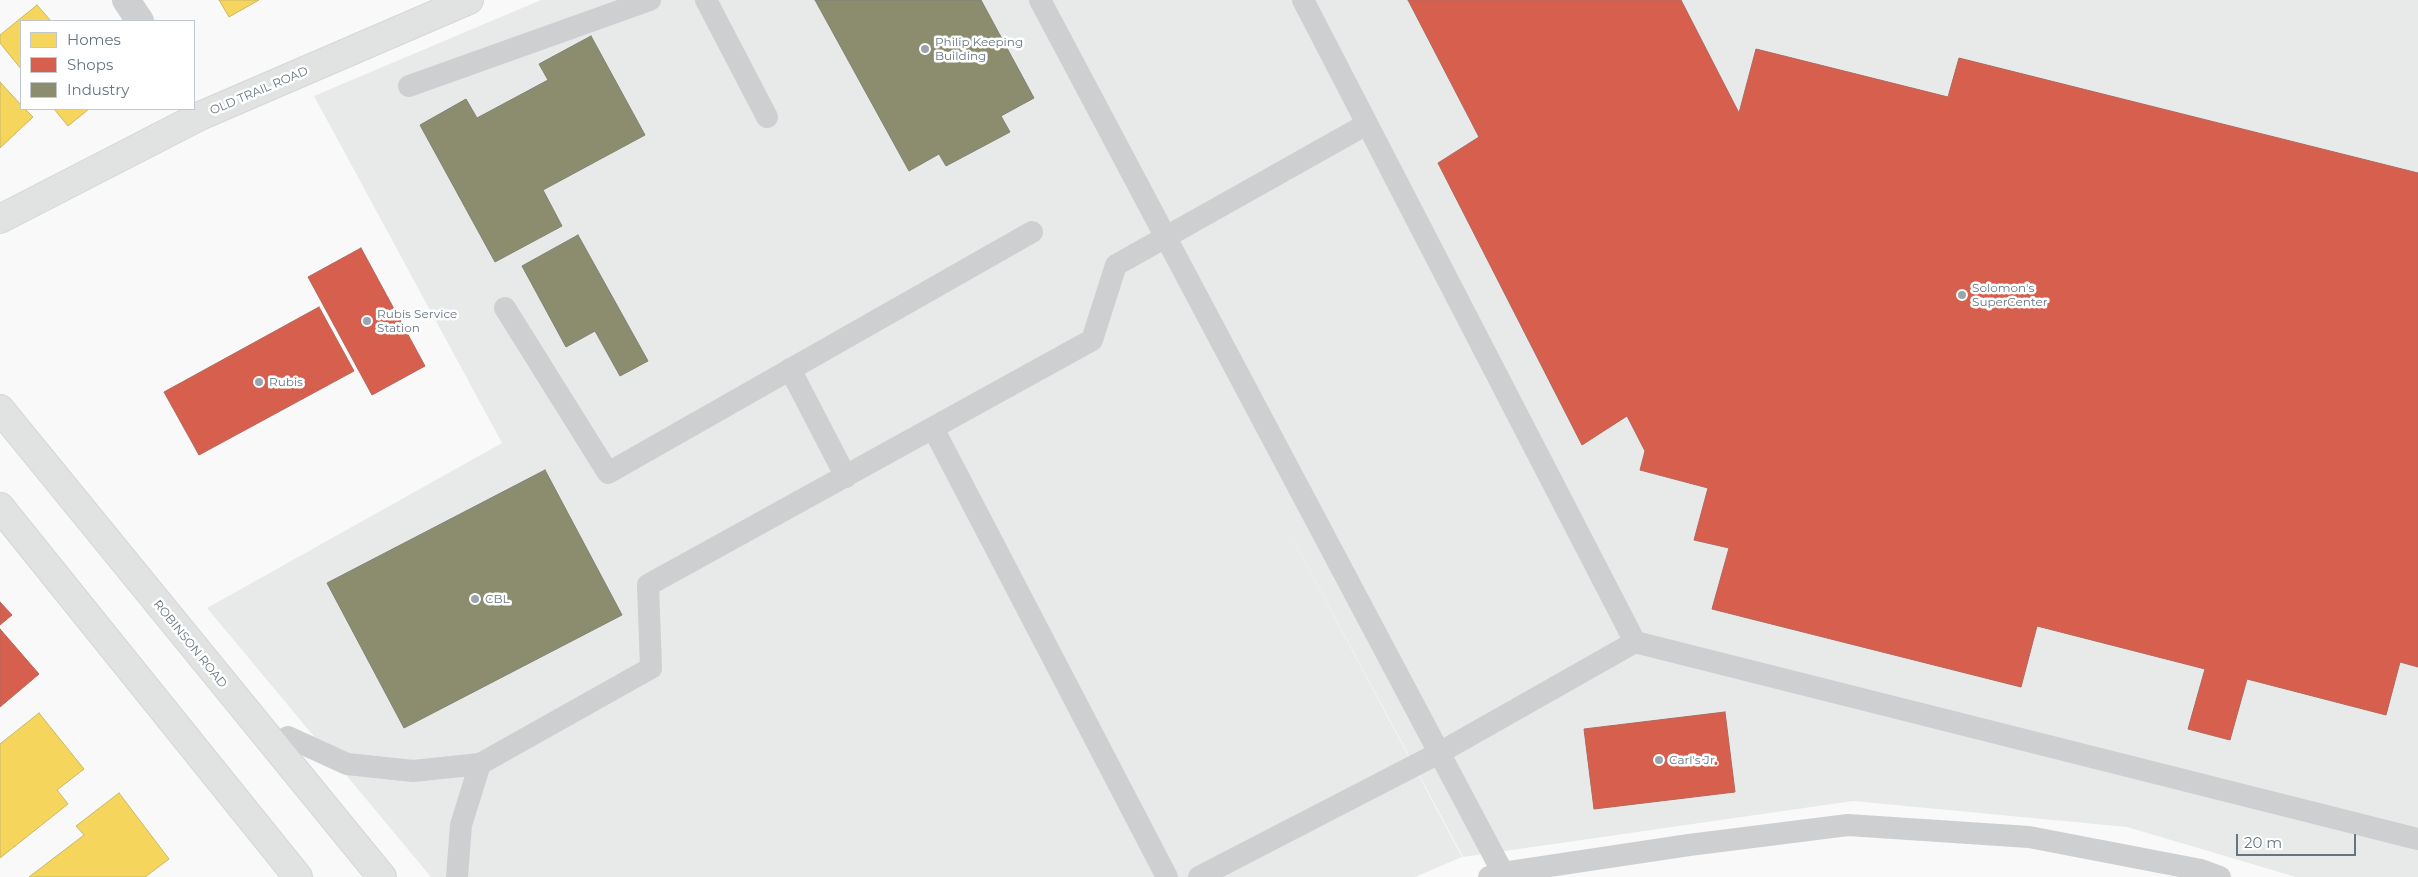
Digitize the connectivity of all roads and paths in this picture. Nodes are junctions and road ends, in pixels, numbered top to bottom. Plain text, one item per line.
1 (126, 0) edge
2 (470, 0) edge
3 (650, 0) edge
4 (706, 0) edge
5 (1040, 0) edge
6 (1303, 0) edge
7 (139, 20) edge
8 (409, 86) dead end
9 (197, 111) edge
10 (767, 118) dead end
11 (1367, 124) junction
12 (0, 219) edge
13 (1032, 232) dead end
14 (1164, 236) junction
15 (505, 308) dead end
16 (790, 369) junction
17 (0, 410) edge
18 (934, 428) junction
19 (846, 477) junction
20 (0, 507) edge
21 (1635, 642) junction
22 (273, 746) junction
23 (1439, 753) junction
24 (480, 764) junction
25 (2418, 839) edge
26 (1496, 875) edge
27 (298, 877) edge
28 (382, 877) edge
29 (457, 877) edge
30 (1167, 877) edge
31 (1199, 877) edge
32 (2220, 877) edge

1 - 7 street
2 - 9 main road, OLD TRAIL ROAD
3 - 8 lane
4 - 10 lane
5 - 14 lane
6 - 11 lane
9 - 12 main road, OLD TRAIL ROAD
11 - 14 lane
11 - 21 lane
13 - 16 lane
14 - 18 lane
14 - 23 lane
15 - 16 lane
16 - 19 lane
17 - 22 main road, ROBINSON ROAD
18 - 19 lane
18 - 30 lane
19 - 24 lane
20 - 27 main road
21 - 23 lane
21 - 25 lane
22 - 24 lane
22 - 28 main road, ROBINSON ROAD
23 - 26 lane
23 - 31 lane
24 - 29 lane
26 - 32 lane

